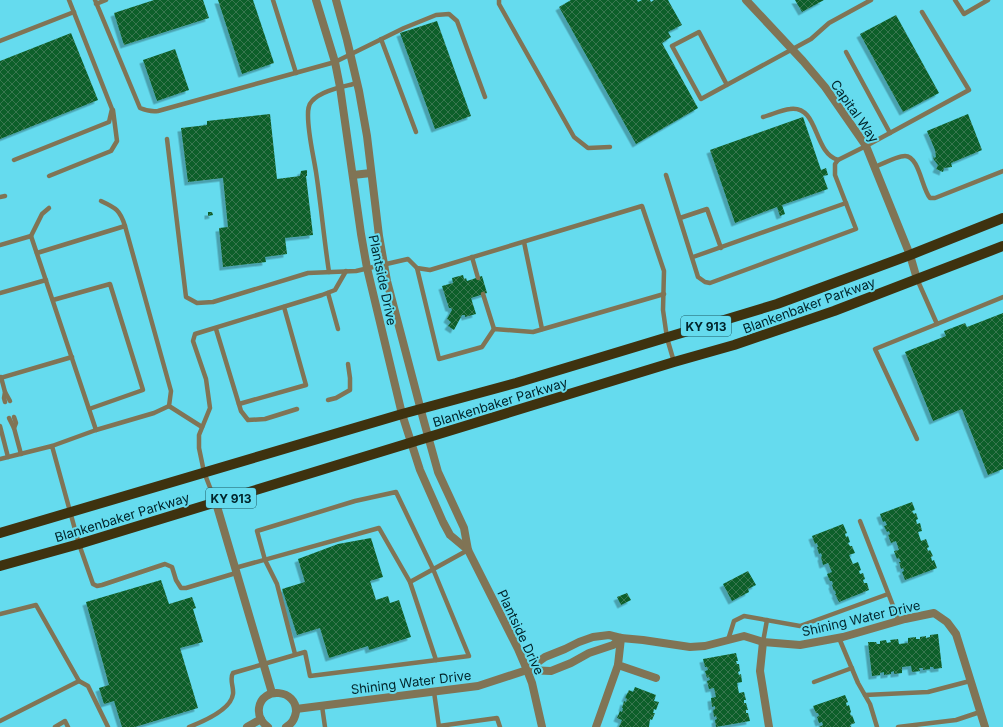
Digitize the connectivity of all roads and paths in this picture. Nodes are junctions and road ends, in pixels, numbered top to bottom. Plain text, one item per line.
1 (69, 0) edge
2 (106, 0) edge
3 (273, 0) edge
4 (316, 0) edge
5 (336, 0) edge
6 (499, 0) edge
7 (871, 0) edge
8 (955, 0) edge
9 (988, 0) edge
10 (95, 2) edge
11 (750, 2) edge
12 (74, 12) junction
13 (922, 12) dead end
14 (381, 39) junction
15 (0, 41) edge
16 (792, 49) junction
17 (846, 52) dead end
18 (351, 54) junction
19 (335, 62) junction
20 (296, 73) junction
21 (357, 83) junction
22 (727, 85) junction
23 (340, 87) junction
24 (484, 97) dead end
25 (112, 109) junction
26 (763, 117) dead end
27 (416, 132) dead end
28 (890, 133) junction
29 (167, 139) dead end
30 (866, 146) junction
31 (610, 147) dead end
32 (14, 160) dead end
33 (838, 160) junction
34 (875, 167) junction
35 (1003, 171) edge
36 (371, 173) junction
37 (353, 175) junction
38 (666, 175) dead end
39 (48, 176) dead end
40 (101, 201) dead end
41 (846, 203) junction
42 (48, 208) dead end
43 (680, 218) junction
44 (1003, 218) edge
45 (125, 226) junction
46 (31, 236) junction
47 (524, 242) junction
48 (0, 245) edge
49 (1003, 246) edge
50 (721, 248) junction
51 (37, 253) junction
52 (910, 255) junction
53 (472, 257) junction
54 (693, 257) junction
55 (384, 264) junction
56 (367, 268) junction
57 (417, 268) junction
58 (346, 271) junction
59 (329, 272) junction
60 (478, 278) dead end
61 (917, 279) junction
62 (46, 280) junction
63 (0, 293) edge
64 (328, 293) junction
65 (483, 294) dead end
66 (664, 294) junction
67 (1003, 297) edge
68 (53, 300) junction
69 (284, 307) junction
70 (937, 324) junction
71 (216, 328) junction
72 (338, 329) dead end
73 (494, 329) junction
74 (542, 329) junction
75 (667, 338) junction
76 (72, 357) junction
77 (674, 362) junction
78 (348, 364) dead end
79 (0, 378) edge
80 (328, 400) dead end
81 (8, 401) dead end
82 (239, 404) junction
83 (169, 406) junction
84 (89, 409) junction
85 (298, 409) dead end
86 (420, 409) junction
87 (402, 414) junction
88 (12, 418) dead end
89 (0, 426) edge
90 (202, 427) junction
91 (96, 430) junction
92 (1, 435) edge
93 (428, 438) junction
94 (917, 439) dead end
95 (410, 443) junction
96 (52, 446) junction
97 (21, 454) junction
98 (8, 457) junction
99 (0, 459) edge
100 (204, 472) junction
101 (216, 503) junction
102 (70, 511) junction
103 (860, 521) dead end
104 (0, 533) edge
105 (79, 544) junction
106 (468, 550) junction
107 (265, 560) junction
108 (0, 566) edge
109 (433, 569) junction
110 (236, 571) junction
111 (410, 582) junction
112 (888, 594) junction
113 (0, 614) edge
114 (768, 620) junction
115 (899, 620) junction
116 (621, 638) junction
117 (838, 638) junction
118 (728, 640) junction
119 (763, 642) junction
120 (295, 654) junction
121 (436, 660) junction
122 (263, 664) junction
123 (618, 665) junction
124 (852, 668) junction
125 (527, 670) junction
126 (656, 678) dead end
127 (79, 681) junction
128 (970, 681) junction
129 (814, 682) dead end
130 (434, 692) junction
131 (272, 693) junction
132 (864, 695) junction
133 (322, 706) junction
134 (296, 709) junction
135 (980, 712) junction
136 (260, 719) junction
137 (0, 721) edge
138 (55, 727) edge
139 (68, 727) edge
140 (108, 727) edge
141 (189, 727) edge
142 (246, 727) edge
143 (268, 727) edge
144 (286, 727) edge
145 (325, 727) edge
146 (439, 727) edge
147 (500, 727) edge
148 (542, 727) edge
149 (596, 727) edge
150 (770, 727) edge
151 (877, 727) edge
152 (898, 727) edge
153 (985, 727) edge

1 - 12 lane
2 - 10 lane
3 - 20 lane
4 - 19 street, Plantside Drive
5 - 18 street, Plantside Drive
6 - 31 lane
7 - 16 lane
8 - 9 lane
10 - 20 lane
11 - 16 street, Capital Way
12 - 15 lane
12 - 25 lane
13 - 28 lane
14 - 18 lane
14 - 24 lane
14 - 27 lane
16 - 22 lane
16 - 30 street, Capital Way
17 - 28 lane
18 - 19 lane
18 - 21 street, Plantside Drive
19 - 20 lane
19 - 23 street, Plantside Drive
21 - 23 lane
21 - 36 street, Plantside Drive
22 - 22 lane
23 - 37 street, Plantside Drive
23 - 59 lane
25 - 32 lane
25 - 39 lane
26 - 33 lane
28 - 30 lane
29 - 59 lane
30 - 33 lane
30 - 34 street, Capital Way
33 - 41 lane
34 - 35 lane
34 - 52 street, Capital Way
36 - 37 street
36 - 55 street, Plantside Drive
37 - 56 street, Plantside Drive
38 - 43 lane
40 - 45 lane
41 - 50 lane
41 - 54 lane
42 - 46 lane
43 - 50 lane
43 - 54 lane
44 - 52 main road, Blankenbaker Parkway / KY 913
45 - 51 lane
45 - 83 lane
46 - 48 lane
46 - 51 lane
47 - 53 lane
47 - 66 lane
47 - 74 lane
49 - 61 main road, Blankenbaker Parkway / KY 913
50 - 54 lane
51 - 62 lane
52 - 61 street, Capital Way
52 - 75 main road, Blankenbaker Parkway / KY 913
53 - 57 lane
53 - 60 lane
55 - 56 lane
55 - 57 lane
55 - 86 street, Plantside Drive
56 - 58 lane
56 - 87 street, Plantside Drive
57 - 73 lane
58 - 59 lane
58 - 64 lane
61 - 70 lane
61 - 77 main road, Blankenbaker Parkway / KY 913
62 - 63 lane
62 - 68 lane
64 - 69 lane
64 - 72 lane
65 - 73 lane
66 - 74 lane
66 - 75 lane
67 - 70 lane
68 - 76 lane
68 - 84 lane
69 - 71 lane
69 - 82 lane
70 - 94 lane
71 - 82 lane
71 - 90 lane
73 - 74 lane
75 - 77 lane
75 - 86 main road, Blankenbaker Parkway / KY 913
76 - 79 lane
76 - 84 lane
77 - 93 main road, Blankenbaker Parkway / KY 913
78 - 80 lane
79 - 81 lane
82 - 85 lane
83 - 90 lane
83 - 91 lane
84 - 91 lane
86 - 87 main road, Blankenbaker Parkway / KY 913
86 - 93 street, Plantside Drive
87 - 95 street, Plantside Drive
87 - 100 main road, Blankenbaker Parkway / KY 913
88 - 97 lane
89 - 92 lane
90 - 100 lane
91 - 96 lane
92 - 98 lane
93 - 95 main road, Blankenbaker Parkway / KY 913
93 - 106 street, Plantside Drive
95 - 101 main road, Blankenbaker Parkway / KY 913
95 - 106 street, Plantside Drive
96 - 97 lane
96 - 102 lane
97 - 98 lane
98 - 99 lane
100 - 101 lane
100 - 102 main road, Blankenbaker Parkway / KY 913
101 - 105 main road, Blankenbaker Parkway / KY 913
101 - 110 street
102 - 104 main road, Blankenbaker Parkway / KY 913
102 - 105 lane
103 - 112 lane
105 - 108 main road, Blankenbaker Parkway / KY 913
105 - 110 lane
106 - 109 lane
106 - 125 street, Plantside Drive
107 - 109 lane
107 - 110 lane
107 - 111 lane
107 - 120 lane
109 - 111 lane
109 - 121 lane
110 - 122 street
111 - 121 lane
112 - 114 lane
112 - 115 lane
113 - 127 lane
114 - 118 lane
114 - 119 lane
115 - 117 street, Shining Water Drive
115 - 128 street, Shining Water Drive
116 - 118 street, Shining Water Drive
116 - 123 street
116 - 125 street, Shining Water Drive
116 - 125 street, Shining Water Drive
117 - 119 street, Shining Water Drive
117 - 124 lane
118 - 119 street, Shining Water Drive
119 - 150 street
120 - 121 lane
120 - 122 lane
122 - 131 street
122 - 141 lane
123 - 126 street
123 - 149 street
124 - 129 lane
124 - 132 lane
125 - 130 street, Shining Water Drive
125 - 148 street, Plantside Drive
127 - 137 lane
127 - 140 lane
128 - 132 lane
128 - 135 street, Shining Water Drive
130 - 133 street, Shining Water Drive
130 - 146 lane
131 - 134 street
131 - 136 street
132 - 151 lane
133 - 134 street, Shining Water Drive
133 - 145 lane
134 - 144 street
135 - 152 lane
135 - 153 street, Shining Water Drive
136 - 142 street
136 - 143 street
138 - 139 lane
146 - 147 lane

